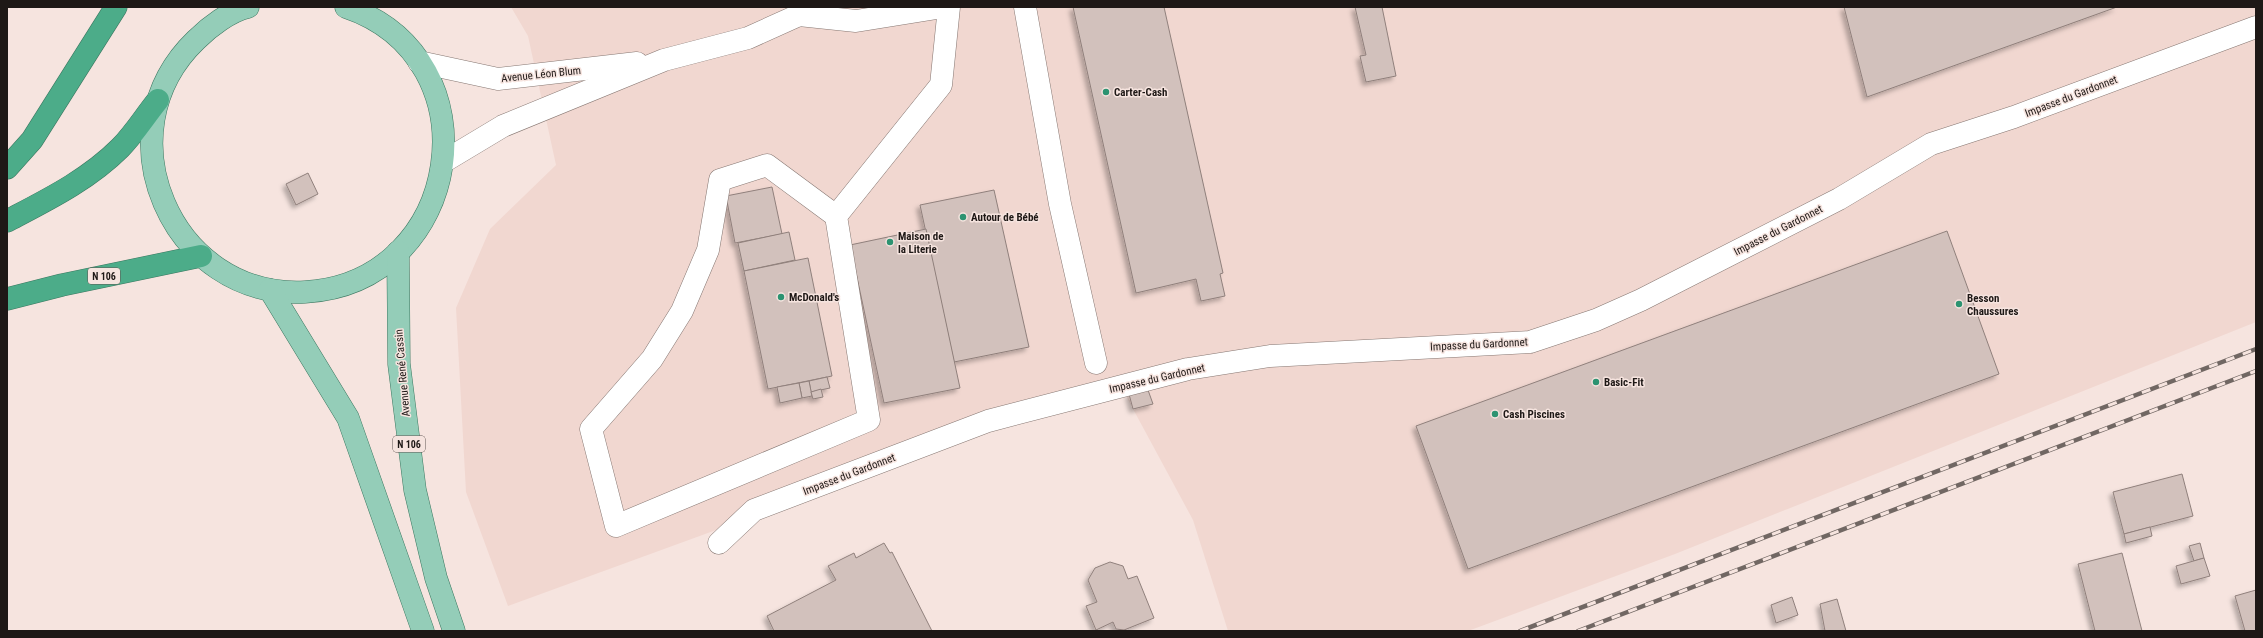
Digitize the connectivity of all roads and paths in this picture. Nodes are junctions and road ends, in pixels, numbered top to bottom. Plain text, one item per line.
1 (116, 7) edge
2 (209, 7) edge
3 (248, 7) edge
4 (346, 7) edge
5 (943, 7) edge
6 (949, 7) edge
7 (1025, 7) edge
8 (804, 11) edge
9 (2256, 27) edge
10 (206, 30) junction
11 (664, 60) junction
12 (419, 62) junction
13 (158, 100) junction
14 (443, 162) junction
15 (7, 168) edge
16 (836, 216) junction
17 (7, 221) edge
18 (398, 252) junction
19 (201, 256) junction
20 (270, 290) junction
21 (7, 299) edge
22 (1096, 363) dead end
23 (719, 543) dead end
24 (423, 631) edge
25 (454, 631) edge

1 - 15 highway
2 - 10 main road
3 - 10 main road
4 - 12 main road
5 - 8 street
6 - 16 street
7 - 22 street
8 - 11 street, Avenue Léon Blum
9 - 23 street, Impasse du Gardonnet
10 - 13 main road
11 - 12 street, Avenue Léon Blum
11 - 14 street, Avenue Léon Blum
12 - 14 main road
13 - 17 highway
13 - 19 main road
14 - 18 main road
16 - 16 street
18 - 20 main road
18 - 25 main road, Avenue René Cassin / N 106
19 - 20 main road
19 - 21 highway, N 106
20 - 24 main road

